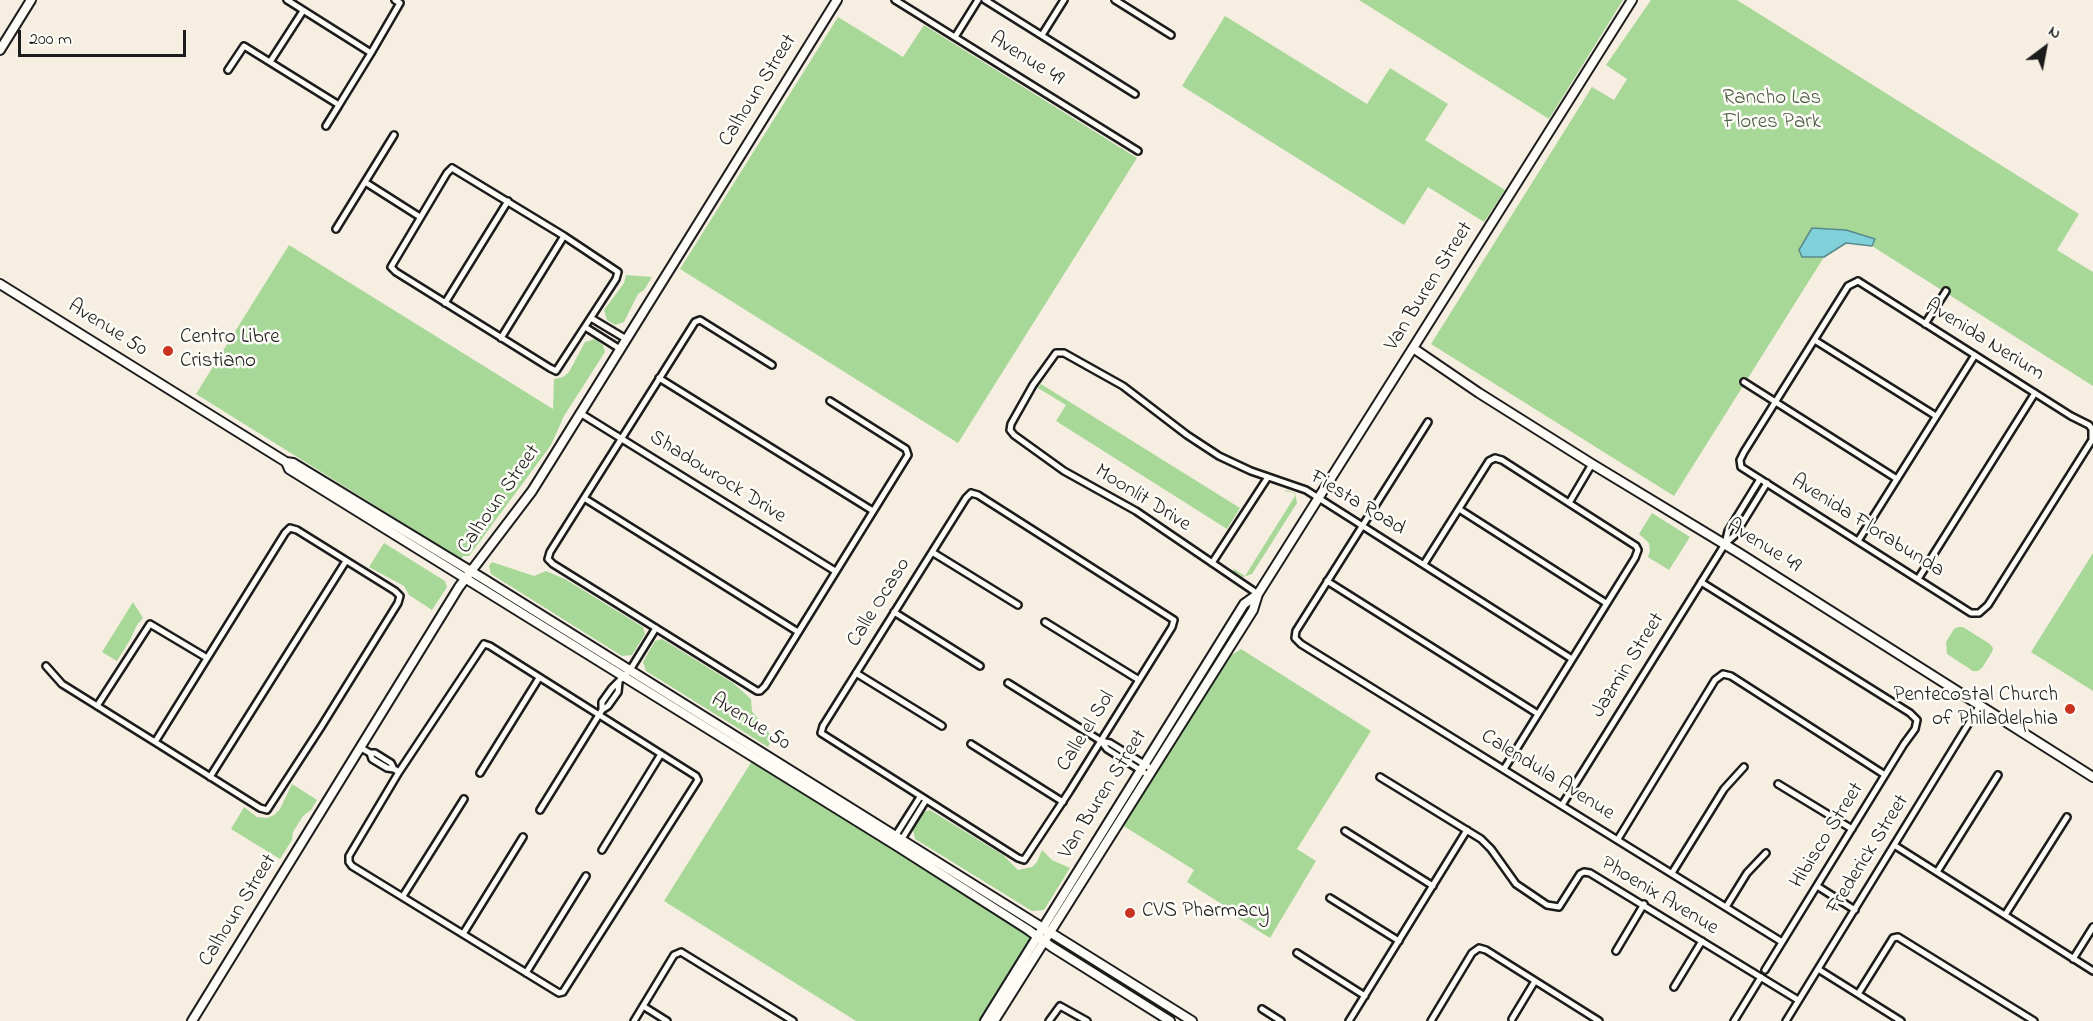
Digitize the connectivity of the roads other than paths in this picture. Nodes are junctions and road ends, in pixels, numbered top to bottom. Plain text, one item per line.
1 (31, 0) edge
2 (287, 0) edge
3 (395, 0) edge
4 (837, 0) edge
5 (895, 0) edge
6 (978, 0) edge
7 (985, 0) edge
8 (1064, 0) edge
9 (1116, 0) edge
10 (1632, 0) edge
11 (303, 11) junction
12 (1042, 35) junction
13 (1172, 35) dead end
14 (955, 37) junction
15 (0, 50) edge
16 (371, 53) junction
17 (270, 63) junction
18 (228, 70) dead end
19 (1135, 94) dead end
20 (339, 105) junction
21 (326, 126) dead end
22 (394, 135) dead end
23 (1138, 152) dead end
24 (365, 182) junction
25 (508, 201) junction
26 (420, 217) junction
27 (336, 229) dead end
28 (564, 236) junction
29 (0, 284) edge
30 (1946, 291) dead end
31 (445, 303) junction
32 (591, 318) junction
33 (1925, 324) junction
34 (585, 327) junction
35 (501, 338) junction
36 (626, 339) junction
37 (1815, 341) junction
38 (1413, 348) junction
39 (620, 349) junction
40 (1975, 355) junction
41 (772, 365) dead end
42 (659, 378) junction
43 (1744, 382) dead end
44 (2035, 393) junction
45 (830, 401) dead end
46 (1776, 402) junction
47 (580, 413) junction
48 (1936, 416) junction
49 (1428, 422) dead end
50 (1010, 430) joint
51 (2093, 433) edge
52 (621, 438) junction
53 (1592, 464) junction
54 (1268, 477) junction
55 (1760, 479) junction
56 (1897, 479) junction
57 (1767, 483) junction
58 (584, 498) junction
59 (1319, 498) junction
60 (1569, 503) junction
61 (1459, 509) junction
62 (873, 511) junction
63 (1362, 525) junction
64 (1858, 541) junction
65 (1725, 544) junction
66 (932, 552) junction
67 (346, 561) junction
68 (1212, 563) junction
69 (1424, 564) junction
70 (836, 572) junction
71 (468, 575) junction
72 (1918, 579) junction
73 (1327, 581) junction
74 (1701, 582) junction
75 (1258, 594) junction
76 (1606, 603) junction
77 (1018, 605) dead end
78 (894, 612) junction
79 (1174, 620) joint
80 (1045, 622) dead end
81 (656, 628) junction
82 (798, 632) junction
83 (207, 658) junction
84 (1572, 659) junction
85 (46, 666) dead end
86 (980, 666) dead end
87 (630, 670) junction
88 (856, 672) junction
89 (539, 678) junction
90 (622, 680) junction
91 (1139, 681) junction
92 (1008, 683) dead end
93 (1980, 705) junction
94 (97, 706) junction
95 (600, 713) junction
96 (1538, 714) junction
97 (942, 726) dead end
98 (1101, 741) junction
99 (154, 742) junction
100 (971, 744) dead end
101 (361, 748) junction
102 (662, 754) junction
103 (1142, 767) junction
104 (1744, 767) dead end
105 (1504, 769) junction
106 (397, 771) junction
107 (1150, 772) junction
108 (480, 773) dead end
109 (1885, 775) junction
110 (1998, 775) dead end
111 (210, 777) junction
112 (1380, 777) dead end
113 (2093, 777) edge
114 (1778, 784) dead end
115 (920, 796) junction
116 (464, 799) dead end
117 (926, 800) junction
118 (1063, 802) junction
119 (1562, 805) junction
120 (540, 810) dead end
121 (2067, 817) dead end
122 (1852, 829) junction
123 (1467, 830) junction
124 (1345, 831) dead end
125 (523, 837) dead end
126 (1618, 839) junction
127 (896, 841) junction
128 (1894, 845) junction
129 (602, 850) dead end
130 (1766, 853) dead end
131 (1937, 872) junction
132 (1672, 873) junction
133 (586, 876) dead end
134 (1433, 886) junction
135 (1817, 886) junction
136 (403, 896) junction
137 (1330, 898) dead end
138 (1644, 904) junction
139 (1726, 907) junction
140 (1854, 910) junction
141 (2005, 915) junction
142 (2093, 927) edge
143 (1047, 930) junction
144 (463, 934) junction
145 (1041, 938) junction
146 (1399, 941) junction
147 (1702, 941) junction
148 (1782, 942) junction
149 (1616, 951) dead end
150 (1297, 953) dead end
151 (2073, 959) junction
152 (1083, 967) junction
153 (1818, 969) junction
154 (1765, 970) dead end
155 (2093, 971) edge
156 (526, 973) junction
157 (1761, 977) junction
158 (1535, 981) junction
159 (1674, 987) dead end
160 (1144, 992) junction
161 (1858, 994) junction
162 (1365, 996) junction
163 (1798, 1000) junction
164 (643, 1006) junction
165 (1262, 1009) dead end
166 (1512, 1019) dead end
167 (192, 1021) edge
168 (634, 1021) edge
169 (668, 1021) edge
170 (793, 1021) edge
171 (985, 1021) edge
172 (994, 1021) edge
173 (1049, 1021) edge
174 (1088, 1021) edge
175 (1170, 1021) edge
176 (1178, 1021) edge
177 (1192, 1021) edge
178 (1281, 1021) edge
179 (1349, 1021) edge
180 (1431, 1021) edge
181 (1598, 1021) edge
182 (1734, 1021) edge
183 (1786, 1021) edge
184 (1901, 1021) edge
185 (2034, 1021) edge

1 - 15 street
2 - 11 street
3 - 16 street
4 - 36 street, Calhoun Street
5 - 14 street, Avenue 49
6 - 14 street
7 - 12 street
8 - 12 street
9 - 13 street
10 - 38 street, Van Buren Street
11 - 16 street
11 - 17 street
12 - 19 street
14 - 23 street, Avenue 49
16 - 20 street
17 - 18 street
17 - 20 street
20 - 21 street
22 - 24 street
24 - 26 street
24 - 27 street
25 - 26 street
25 - 28 street
25 - 31 street
26 - 31 street
28 - 32 street
28 - 35 street
29 - 71 street, Avenue 50
30 - 33 street
31 - 35 street
32 - 34 street
32 - 36 street
33 - 37 street, Avenida Nerium
33 - 40 street, Avenida Nerium
34 - 35 street
34 - 39 street
36 - 39 street, Calhoun Street
37 - 46 street
37 - 48 street
38 - 53 street, Avenue 49
38 - 59 street, Van Buren Street
39 - 47 street, Calhoun Street
40 - 44 street, Avenida Nerium
40 - 48 street
41 - 42 street
42 - 52 street
42 - 62 street
43 - 46 street
44 - 51 street, Avenida Nerium
44 - 72 street
45 - 62 street
46 - 55 street, Avenida Florabunda
46 - 56 street
47 - 52 street, Shadowrock Drive
47 - 71 street, Calhoun Street
48 - 56 street
49 - 63 street
50 - 54 street, Fiesta Road
50 - 68 street, Moonlit Drive
51 - 72 street, Avenida Florabunda
52 - 58 street
52 - 70 street, Shadowrock Drive
53 - 60 street
53 - 65 street, Avenue 49
54 - 59 street, Fiesta Road
54 - 68 street
55 - 57 street, Avenida Florabunda
55 - 65 street
56 - 64 street
57 - 64 street, Avenida Florabunda
57 - 65 street
58 - 81 street
58 - 82 street
59 - 63 street, Fiesta Road
59 - 75 street, Van Buren Street
60 - 61 street
60 - 76 street
61 - 69 street
61 - 76 street
62 - 70 street
63 - 69 street, Fiesta Road
63 - 73 street
64 - 72 street, Avenida Florabunda
65 - 74 street, Jazmin Street
65 - 93 street, Avenue 49
66 - 77 street
66 - 78 street, Calle Ocaso
66 - 79 street, Calle Ocaso
67 - 83 street
67 - 111 street
67 - 111 street
68 - 75 street, Moonlit Drive
69 - 84 street, Fiesta Road
70 - 82 street
71 - 87 street, Avenue 50
71 - 90 street, Avenue 50
71 - 101 street, Calhoun Street
73 - 96 street
73 - 105 street, Calendula Avenue
74 - 109 street, Hibisco Street
74 - 119 street, Jazmin Street
75 - 103 street, Van Buren Street
75 - 107 street, Van Buren Street
76 - 84 street
78 - 86 street
78 - 88 street, Calle Ocaso
79 - 91 street, Calle el Sol
80 - 91 street
81 - 82 street
81 - 87 street
83 - 94 street
83 - 99 street
84 - 96 street
85 - 94 street
87 - 90 street
87 - 127 street, Avenue 50
88 - 97 street
88 - 115 street, Calle Ocaso
89 - 95 street
89 - 106 street
89 - 108 street
90 - 95 street
90 - 127 street, Avenue 50
91 - 98 street, Calle el Sol
92 - 98 street
93 - 113 street, Avenue 49
93 - 128 street, Frederick Street
94 - 99 street
95 - 102 street
95 - 120 street
96 - 105 street
98 - 103 street
98 - 118 street, Calle el Sol
99 - 111 street
100 - 118 street
101 - 106 street
101 - 167 street, Calhoun Street
102 - 129 street
102 - 156 street
103 - 107 street
103 - 143 street, Van Buren Street
104 - 132 street
105 - 119 street, Calendula Avenue
106 - 136 street
107 - 143 street, Van Buren Street
109 - 122 street, Hibisco Street
109 - 126 street
110 - 131 street
112 - 123 street
114 - 122 street
115 - 117 street
115 - 127 street
116 - 136 street
117 - 118 street, Calle el Sol
117 - 127 street
119 - 126 street, Calendula Avenue
121 - 141 street
122 - 135 street, Hibisco Street
123 - 134 street
123 - 138 street, Phoenix Avenue
124 - 134 street
125 - 144 street
126 - 132 street, Calendula Avenue
127 - 143 street, Avenue 50
127 - 145 street, Avenue 50
128 - 131 street
128 - 140 street, Frederick Street
130 - 139 street
131 - 141 street
132 - 139 street, Calendula Avenue
133 - 156 street
134 - 146 street
135 - 140 street
135 - 148 street, Hibisco Street
136 - 144 street
137 - 146 street
138 - 147 street, Phoenix Avenue
138 - 149 street
139 - 148 street, Calendula Avenue
140 - 153 street, Frederick Street
141 - 151 street
142 - 151 street
143 - 145 street, Van Buren Street
143 - 160 street, Avenue 50
144 - 156 street
145 - 152 street, Avenue 50
145 - 171 street, Van Buren Street
145 - 172 street, Van Buren Street
146 - 162 street
147 - 157 street, Phoenix Avenue
147 - 159 street
148 - 154 street, Hibisco Street
150 - 162 street
151 - 155 street
152 - 160 street
152 - 175 street, Avenue 50
153 - 161 street
153 - 163 street, Frederick Street
157 - 163 street, Phoenix Avenue
157 - 182 street
158 - 166 street
158 - 180 street
158 - 181 street
160 - 176 street
160 - 177 street, Avenue 50
161 - 184 street
161 - 185 street
162 - 179 street
163 - 183 street, Frederick Street
164 - 168 street
164 - 169 street
164 - 170 street
165 - 178 street
173 - 174 street

